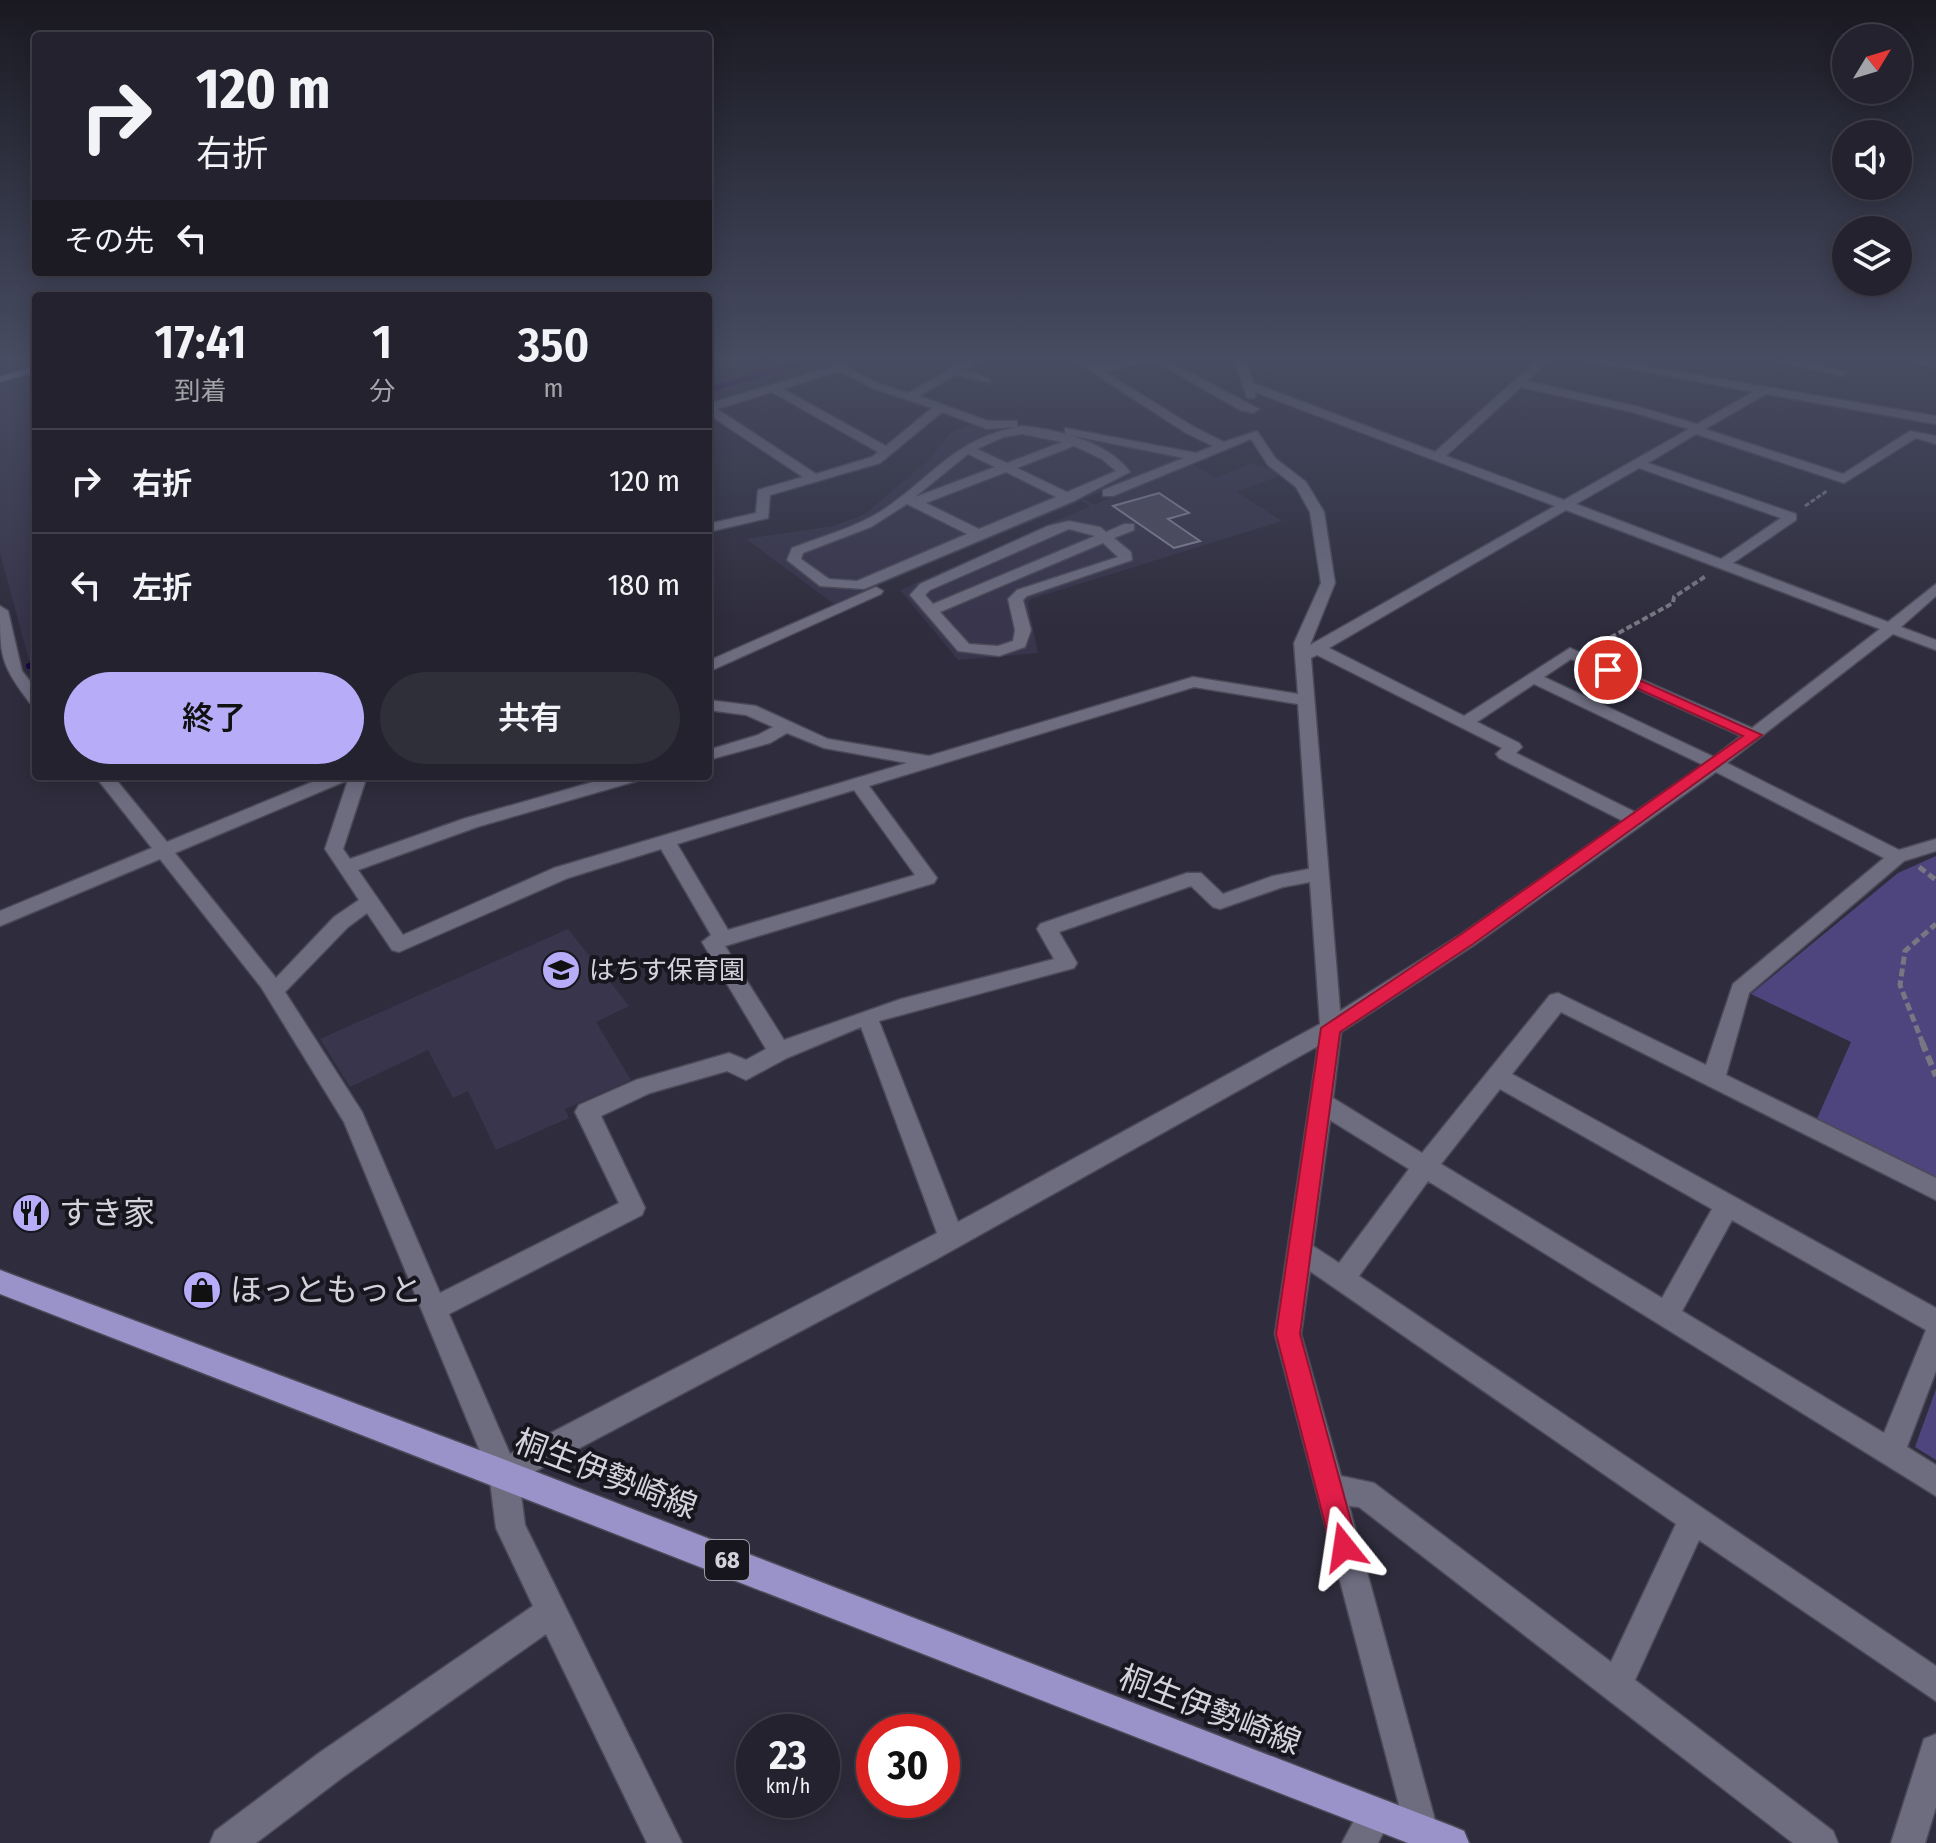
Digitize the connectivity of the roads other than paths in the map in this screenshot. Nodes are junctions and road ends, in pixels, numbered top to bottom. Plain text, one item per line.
1 (767, 447) edge
2 (879, 447) edge
3 (891, 447) edge
4 (1060, 447) edge
5 (1083, 447) edge
6 (1151, 447) edge
7 (1220, 447) edge
8 (1263, 447) edge
9 (1414, 447) edge
10 (1448, 447) edge
11 (1665, 447) edge
12 (1750, 447) edge
13 (1894, 447) edge
14 (966, 448) joint
15 (886, 451) junction
16 (1195, 456) junction
17 (1438, 456) junction
18 (1636, 463) junction
19 (1259, 464) dead end
20 (1006, 467) junction
21 (1278, 468) junction
22 (815, 479) junction
23 (1069, 498) junction
24 (912, 500) junction
25 (1565, 505) junction
26 (712, 527) edge
27 (1129, 527) dead end
28 (981, 536) junction
29 (1103, 537) junction
30 (1001, 553) junction
31 (1723, 564) junction
32 (1031, 568) junction
33 (1059, 582) junction
34 (1936, 588) edge
35 (0, 611) edge
36 (929, 611) junction
37 (1888, 630) junction
38 (1936, 645) edge
39 (1310, 652) junction
40 (712, 665) edge
41 (8, 668) edge
42 (32, 669) edge
43 (1533, 678) junction
44 (32, 695) edge
45 (1305, 700) junction
46 (712, 705) edge
47 (1465, 723) junction
48 (787, 726) junction
49 (1754, 735) junction
50 (712, 754) edge
51 (932, 762) junction
52 (1714, 765) junction
53 (107, 780) edge
54 (332, 780) edge
55 (357, 780) edge
56 (620, 780) edge
57 (859, 784) junction
58 (1636, 820) junction
59 (666, 842) junction
60 (1936, 845) edge
61 (165, 850) junction
62 (1897, 857) junction
63 (346, 867) junction
64 (1319, 874) junction
65 (370, 902) junction
66 (0, 919) edge
67 (723, 939) junction
68 (273, 989) junction
69 (867, 1020) junction
70 (1331, 1028) junction
71 (778, 1049) junction
72 (1497, 1077) junction
73 (1713, 1079) junction
74 (1323, 1104) junction
75 (1425, 1166) junction
76 (1936, 1190) edge
77 (1727, 1206) junction
78 (951, 1238) junction
79 (1299, 1250) junction
80 (1342, 1279) junction
81 (0, 1282) edge
82 (432, 1310) junction
83 (1666, 1315) junction
84 (1936, 1322) edge
85 (1936, 1337) edge
86 (1890, 1453) junction
87 (503, 1473) junction
88 (1936, 1481) edge
89 (1329, 1490) junction
90 (1693, 1520) junction
91 (550, 1613) junction
92 (1936, 1685) edge
93 (1616, 1686) junction
94 (1936, 1751) edge
95 (1367, 1828) edge
96 (1421, 1831) junction
97 (227, 1843) edge
98 (665, 1843) edge
99 (1452, 1843) edge
100 (1821, 1843) edge
101 (1908, 1843) edge

1 - 22 street
2 - 15 street
3 - 15 street
4 - 20 street
5 - 23 street
6 - 16 street
7 - 16 street
8 - 21 street
9 - 17 street
10 - 17 street
11 - 18 street
12 - 13 street
14 - 20 street
14 - 24 street
15 - 22 street
16 - 40 street
17 - 25 street
18 - 25 street
18 - 31 street
19 - 21 street
20 - 23 street
20 - 24 street
21 - 39 street
22 - 26 street
23 - 28 street
24 - 28 street
24 - 28 street
25 - 31 street
25 - 39 street
27 - 29 street
29 - 30 street
29 - 32 street
29 - 33 street
30 - 32 street
30 - 36 street
31 - 37 street
32 - 33 street
32 - 36 street
33 - 36 street
34 - 37 street
35 - 41 street
37 - 38 street
37 - 49 street
39 - 45 street
39 - 47 street
41 - 42 street
41 - 44 street
43 - 47 street
43 - 49 street
43 - 52 street
45 - 51 street
45 - 64 street
46 - 48 street
47 - 58 street
48 - 50 street
48 - 51 street
49 - 52 street
51 - 57 street
52 - 58 street
52 - 62 street
53 - 61 street
54 - 61 street
55 - 63 street
56 - 63 street
57 - 59 street
57 - 67 street
58 - 70 street
59 - 65 street
59 - 67 street
60 - 62 street
61 - 66 street
61 - 68 street
62 - 73 street
63 - 65 street
64 - 69 street
64 - 70 street
65 - 68 street
67 - 71 street
68 - 82 street
69 - 71 street
69 - 78 street
70 - 74 street
70 - 78 street
71 - 82 street
72 - 73 street
72 - 75 street
72 - 77 street
73 - 76 street
74 - 75 street
74 - 79 street
75 - 80 street
75 - 83 street
77 - 83 street
77 - 84 street
78 - 87 street
79 - 80 street
79 - 89 street
80 - 90 street
81 - 87 main road, 桐生伊勢崎線 / 68
82 - 87 street
83 - 86 street
85 - 86 street
86 - 88 street
87 - 91 street
87 - 95 main road, 桐生伊勢崎線 / 68
89 - 93 street
89 - 96 street
90 - 92 street
90 - 93 street
91 - 97 street
91 - 98 street
93 - 100 street
94 - 101 street
95 - 96 main road, 桐生伊勢崎線 / 68
96 - 99 main road, 桐生伊勢崎線 / 68

